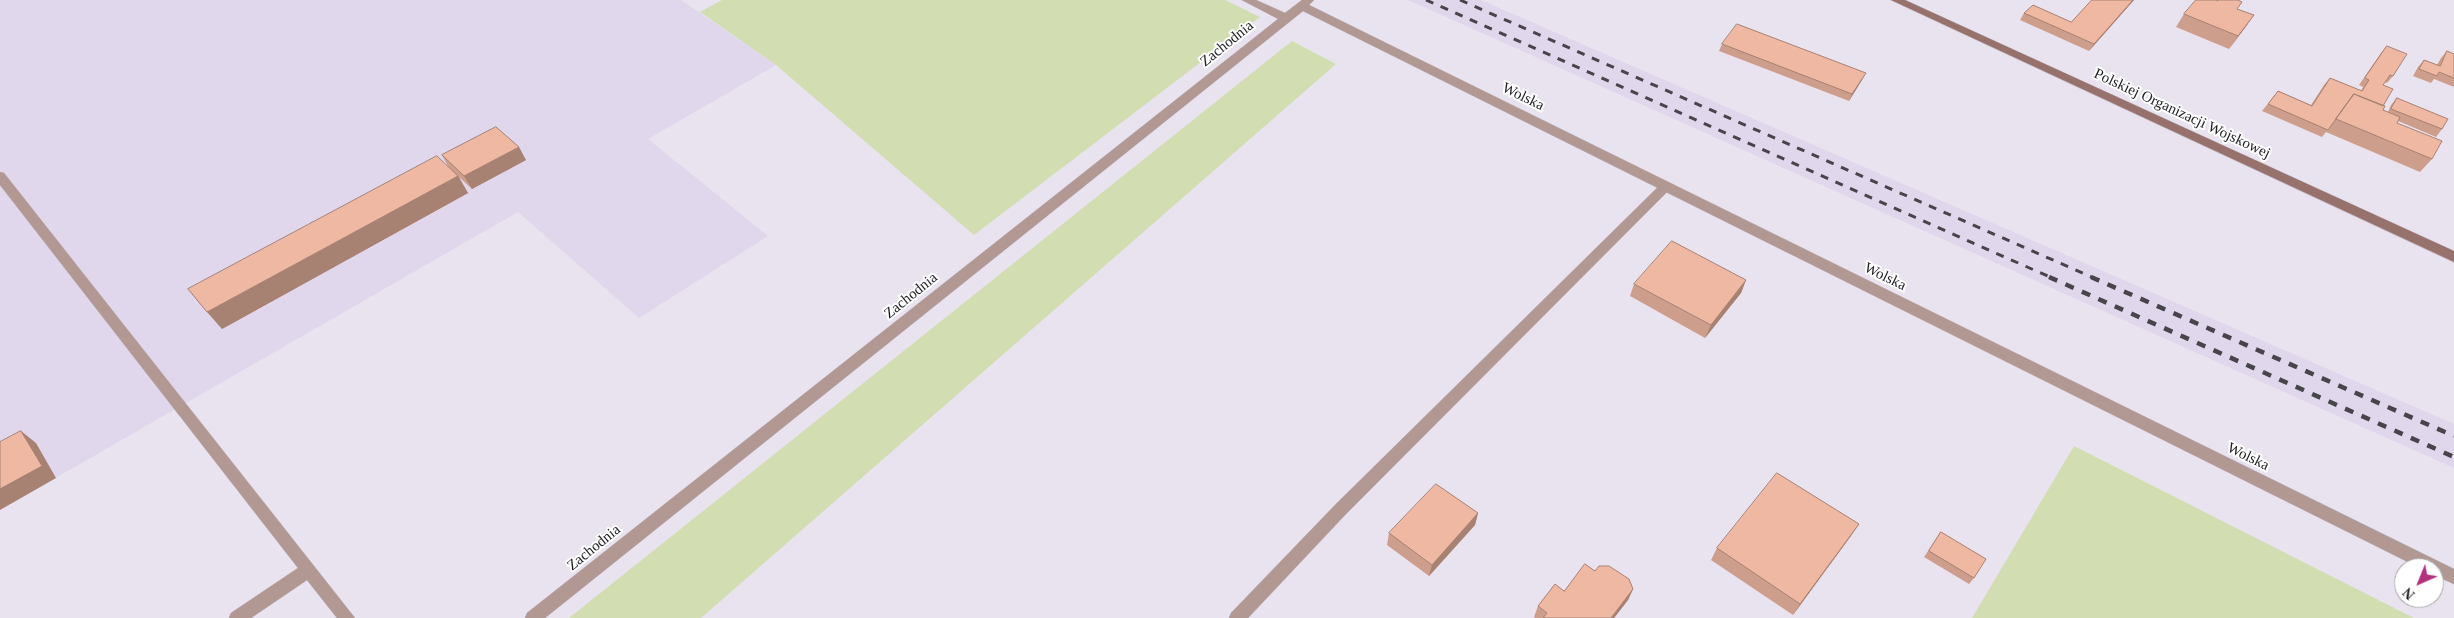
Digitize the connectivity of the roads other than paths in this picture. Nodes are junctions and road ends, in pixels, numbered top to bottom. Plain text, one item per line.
1 (1247, 0) edge
2 (1896, 0) edge
3 (1306, 3) edge
4 (1286, 18) junction
5 (0, 176) edge
6 (1666, 186) junction
7 (2454, 257) edge
8 (309, 570) junction
9 (2454, 577) edge
10 (237, 618) edge
11 (347, 618) edge
12 (533, 618) edge
13 (1238, 618) edge

1 - 4 street
2 - 7 main road, Polskiej Organizacji Wojskowej
3 - 4 street, Zachodnia
3 - 6 street, Wolska
4 - 12 street, Zachodnia
5 - 8 street
6 - 9 street, Wolska
6 - 13 street
8 - 10 street
8 - 11 street

